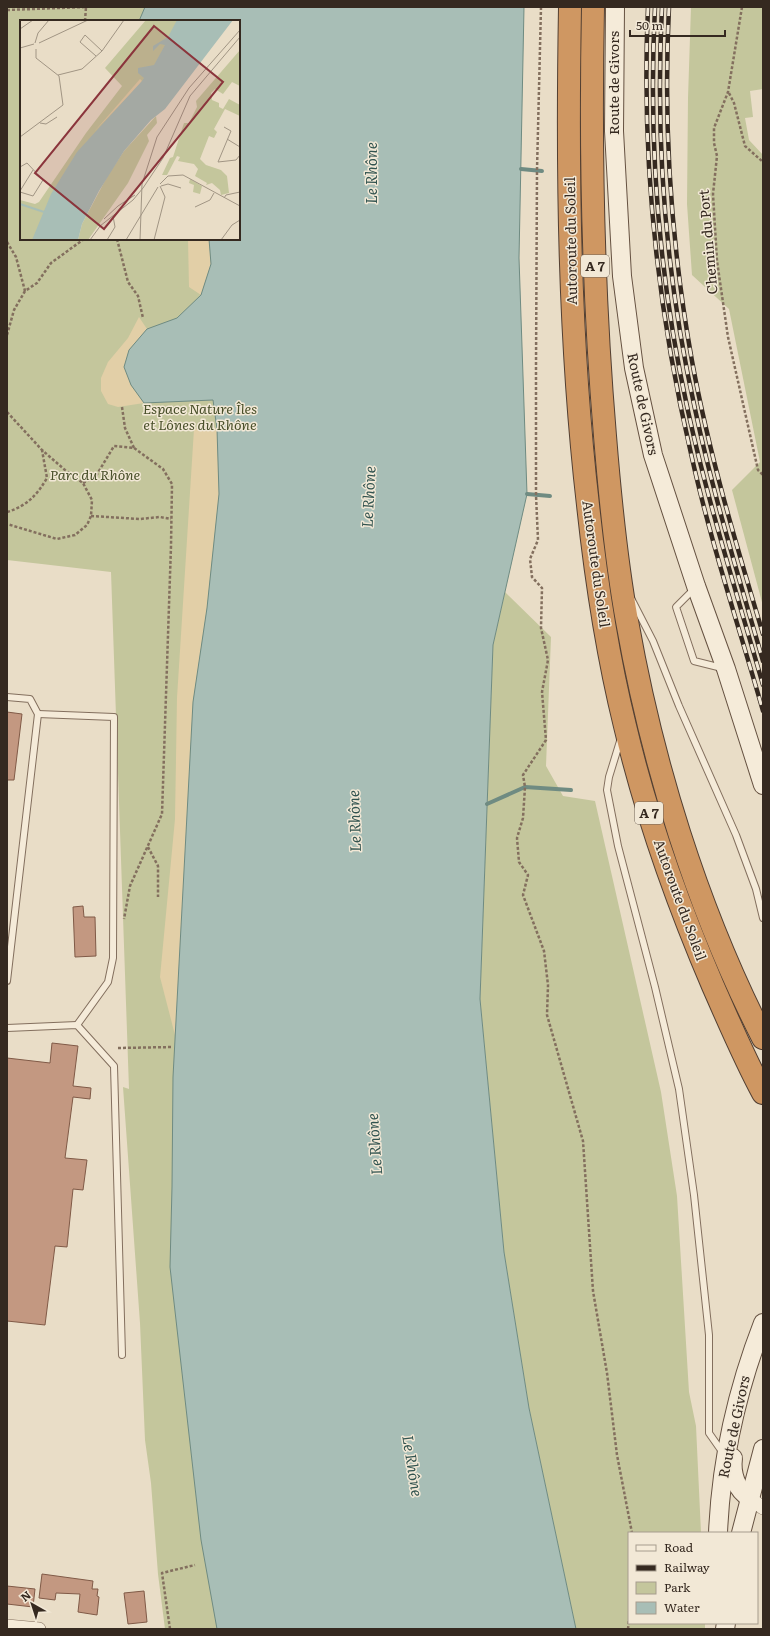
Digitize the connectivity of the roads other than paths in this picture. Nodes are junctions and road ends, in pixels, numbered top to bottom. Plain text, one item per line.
1 (570, 7) edge
2 (593, 7) edge
3 (615, 7) edge
4 (620, 576) junction
5 (696, 586) junction
6 (726, 669) junction
7 (7, 697) edge
8 (38, 714) junction
9 (624, 725) junction
10 (763, 785) edge
11 (763, 918) edge
12 (7, 981) edge
13 (77, 1025) junction
14 (7, 1028) edge
15 (760, 1032) edge
16 (762, 1090) edge
17 (763, 1323) edge
18 (122, 1355) dead end
19 (736, 1404) junction
20 (763, 1449) edge
21 (726, 1457) junction
22 (757, 1503) edge
23 (718, 1532) edge
24 (742, 1532) edge
25 (7, 1626) edge
26 (39, 1629) edge

1 - 9 highway, Autoroute du Soleil / A 7
2 - 4 highway, Autoroute du Soleil / A 7
3 - 5 main road, Route de Givors
4 - 11 lane
4 - 15 highway, Autoroute du Soleil / A 7
5 - 6 main road, Route de Givors
5 - 6 lane
6 - 10 main road, Route de Givors
7 - 8 lane
8 - 12 lane
8 - 13 lane
9 - 16 highway, Autoroute du Soleil / A 7
9 - 21 lane
13 - 14 lane
13 - 18 lane
17 - 19 main road, Route de Givors
19 - 21 main road, Route de Givors
19 - 22 main road
20 - 22 main road
21 - 23 main road, Route de Givors
22 - 24 main road
25 - 26 street

